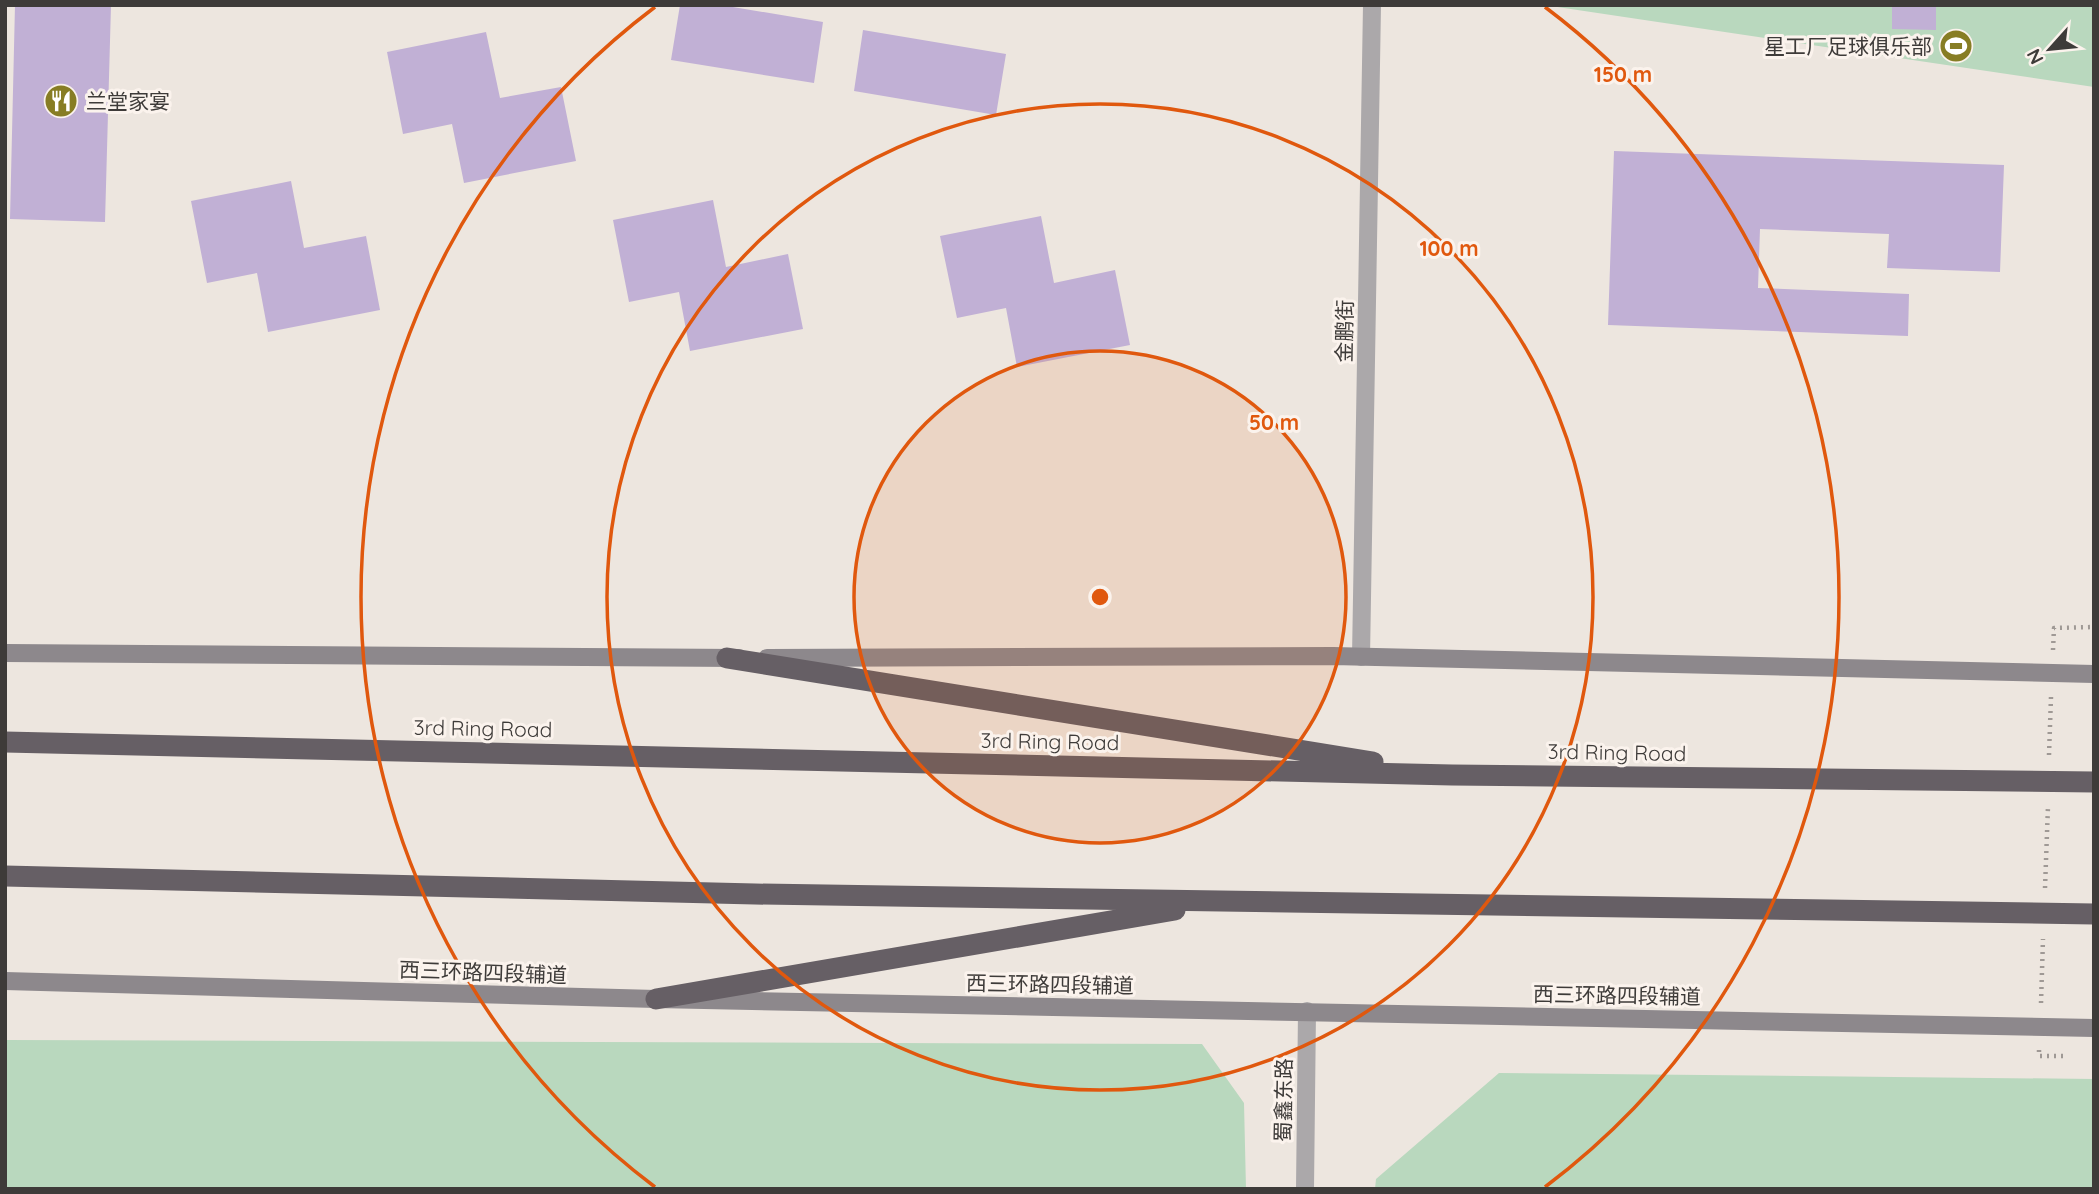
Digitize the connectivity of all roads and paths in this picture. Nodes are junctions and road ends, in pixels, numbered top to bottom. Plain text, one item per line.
1 (1372, 5) edge
2 (2094, 627) edge
3 (5, 653) edge
4 (2053, 656) dead end
5 (1361, 657) junction
6 (727, 658) junction
7 (2094, 674) edge
8 (2051, 697) dead end
9 (5, 743) edge
10 (2049, 766) dead end
11 (1451, 775) junction
12 (2094, 782) edge
13 (2048, 794) dead end
14 (5, 876) edge
15 (2045, 890) dead end
16 (1227, 901) junction
17 (2094, 914) edge
18 (2043, 932) dead end
19 (5, 981) edge
20 (656, 999) junction
21 (1307, 1012) junction
22 (2040, 1015) dead end
23 (2094, 1028) edge
24 (2039, 1042) dead end
25 (2066, 1056) dead end
26 (1305, 1189) edge

1 - 5 street, 金鹏街
2 - 4 path
3 - 6 main road
5 - 6 main road
5 - 7 main road
6 - 11 highway
8 - 10 path
9 - 11 highway, 3rd Ring Road
11 - 12 highway, 3rd Ring Road
13 - 15 path
14 - 16 highway
16 - 17 highway
16 - 20 highway
18 - 22 path
19 - 20 main road, 西三环路四段辅道
20 - 21 main road, 西三环路四段辅道
21 - 23 main road, 西三环路四段辅道
21 - 26 street, 蜀鑫东路
24 - 25 path

